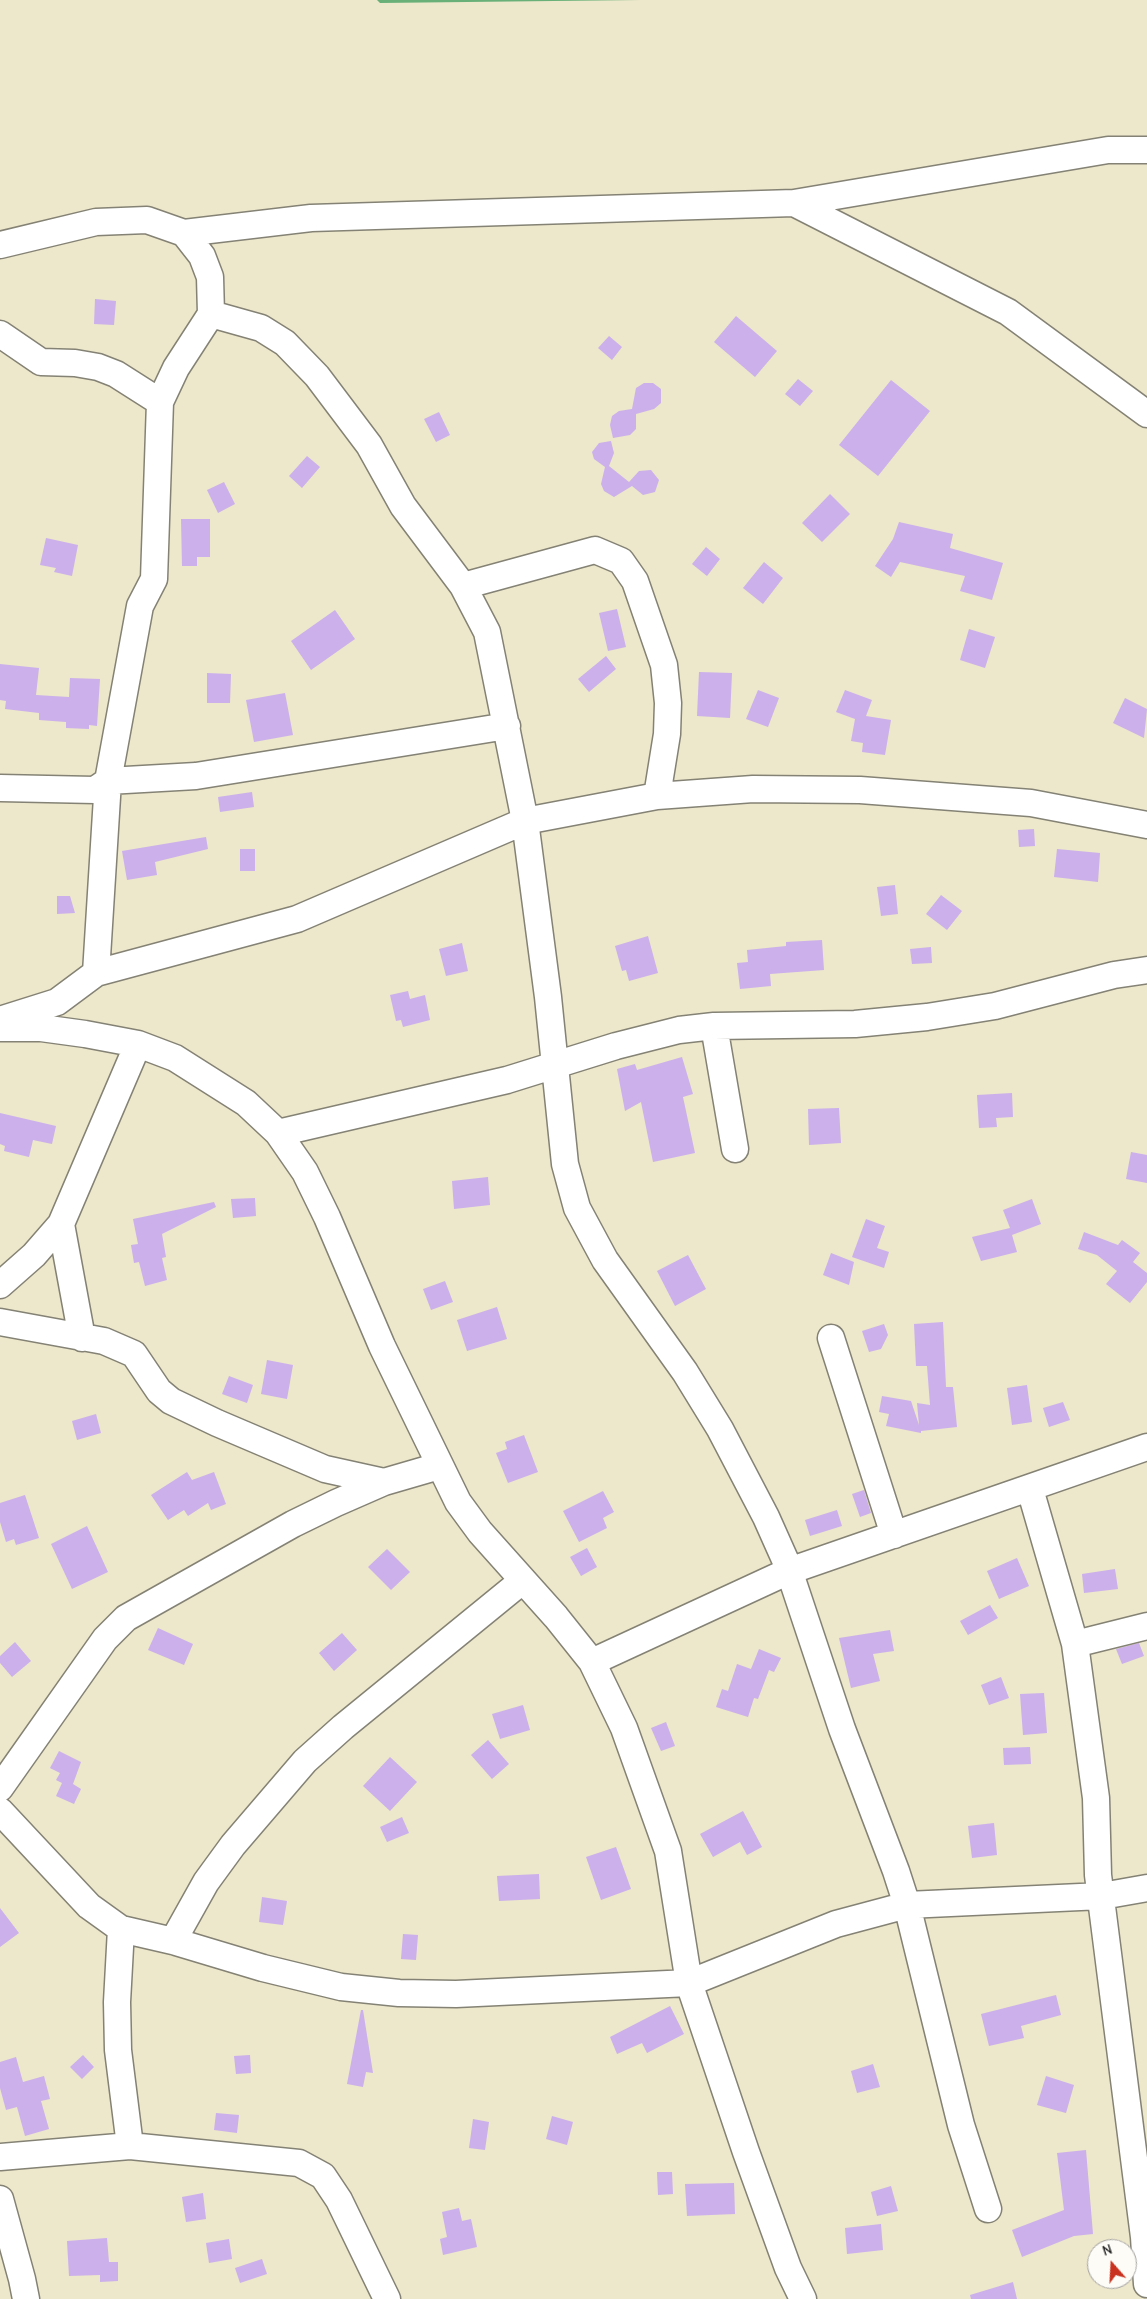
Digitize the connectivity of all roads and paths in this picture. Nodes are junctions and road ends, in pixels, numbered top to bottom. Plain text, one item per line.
1 (1147, 150) edge
2 (794, 203) junction
3 (184, 232) junction
4 (0, 245) edge
5 (211, 314) junction
6 (0, 334) edge
7 (160, 402) junction
8 (1147, 414) edge
9 (463, 586) junction
10 (507, 726) junction
11 (108, 781) junction
12 (0, 788) edge
13 (657, 796) junction
14 (1145, 817) edge
15 (525, 820) junction
16 (1147, 970) edge
17 (96, 973) junction
18 (0, 1020) edge
19 (714, 1026) junction
20 (0, 1028) edge
21 (138, 1044) junction
22 (555, 1066) junction
23 (278, 1133) junction
24 (735, 1149) dead end
25 (61, 1224) junction
26 (0, 1285) edge
27 (0, 1322) edge
28 (82, 1338) junction
29 (831, 1338) dead end
30 (1147, 1446) edge
31 (439, 1466) junction
32 (384, 1482) junction
33 (1030, 1488) junction
34 (894, 1535) junction
35 (789, 1571) junction
36 (522, 1581) junction
37 (1147, 1626) edge
38 (1075, 1644) junction
39 (592, 1662) junction
40 (0, 1788) edge
41 (0, 1811) edge
42 (1147, 1888) edge
43 (1102, 1896) junction
44 (907, 1905) junction
45 (121, 1930) junction
46 (173, 1941) junction
47 (689, 1983) junction
48 (130, 2146) junction
49 (0, 2157) edge
50 (0, 2199) edge
51 (988, 2209) dead end
52 (1147, 2284) edge
53 (1147, 2291) edge
54 (26, 2299) edge
55 (387, 2299) edge
56 (803, 2299) edge
57 (1147, 2299) edge

1 - 2 street
2 - 3 street
2 - 8 street
3 - 4 street
3 - 5 street
5 - 7 street
5 - 9 street
6 - 7 street
7 - 11 street
9 - 10 street
9 - 13 street
10 - 11 street
10 - 15 street
11 - 12 street
11 - 17 street
13 - 14 street
13 - 15 street
15 - 17 street
15 - 22 street
16 - 19 street
17 - 18 street
19 - 22 street
19 - 24 street
20 - 21 street
21 - 23 street
21 - 25 street
22 - 23 street
22 - 35 street
23 - 31 street
25 - 26 street
25 - 28 street
27 - 28 street
28 - 32 street
29 - 34 street
30 - 33 street
31 - 32 street
31 - 36 street
32 - 40 street
33 - 34 street
33 - 38 street
34 - 35 street
35 - 39 street
35 - 44 street
36 - 39 street
36 - 46 street
37 - 38 street
38 - 43 street
39 - 47 street
41 - 45 street
42 - 43 street
43 - 44 street
43 - 52 street
44 - 47 street
44 - 51 street
45 - 46 street
45 - 48 street
46 - 47 street
47 - 56 street
48 - 49 street
48 - 55 street
50 - 54 street
53 - 57 street

